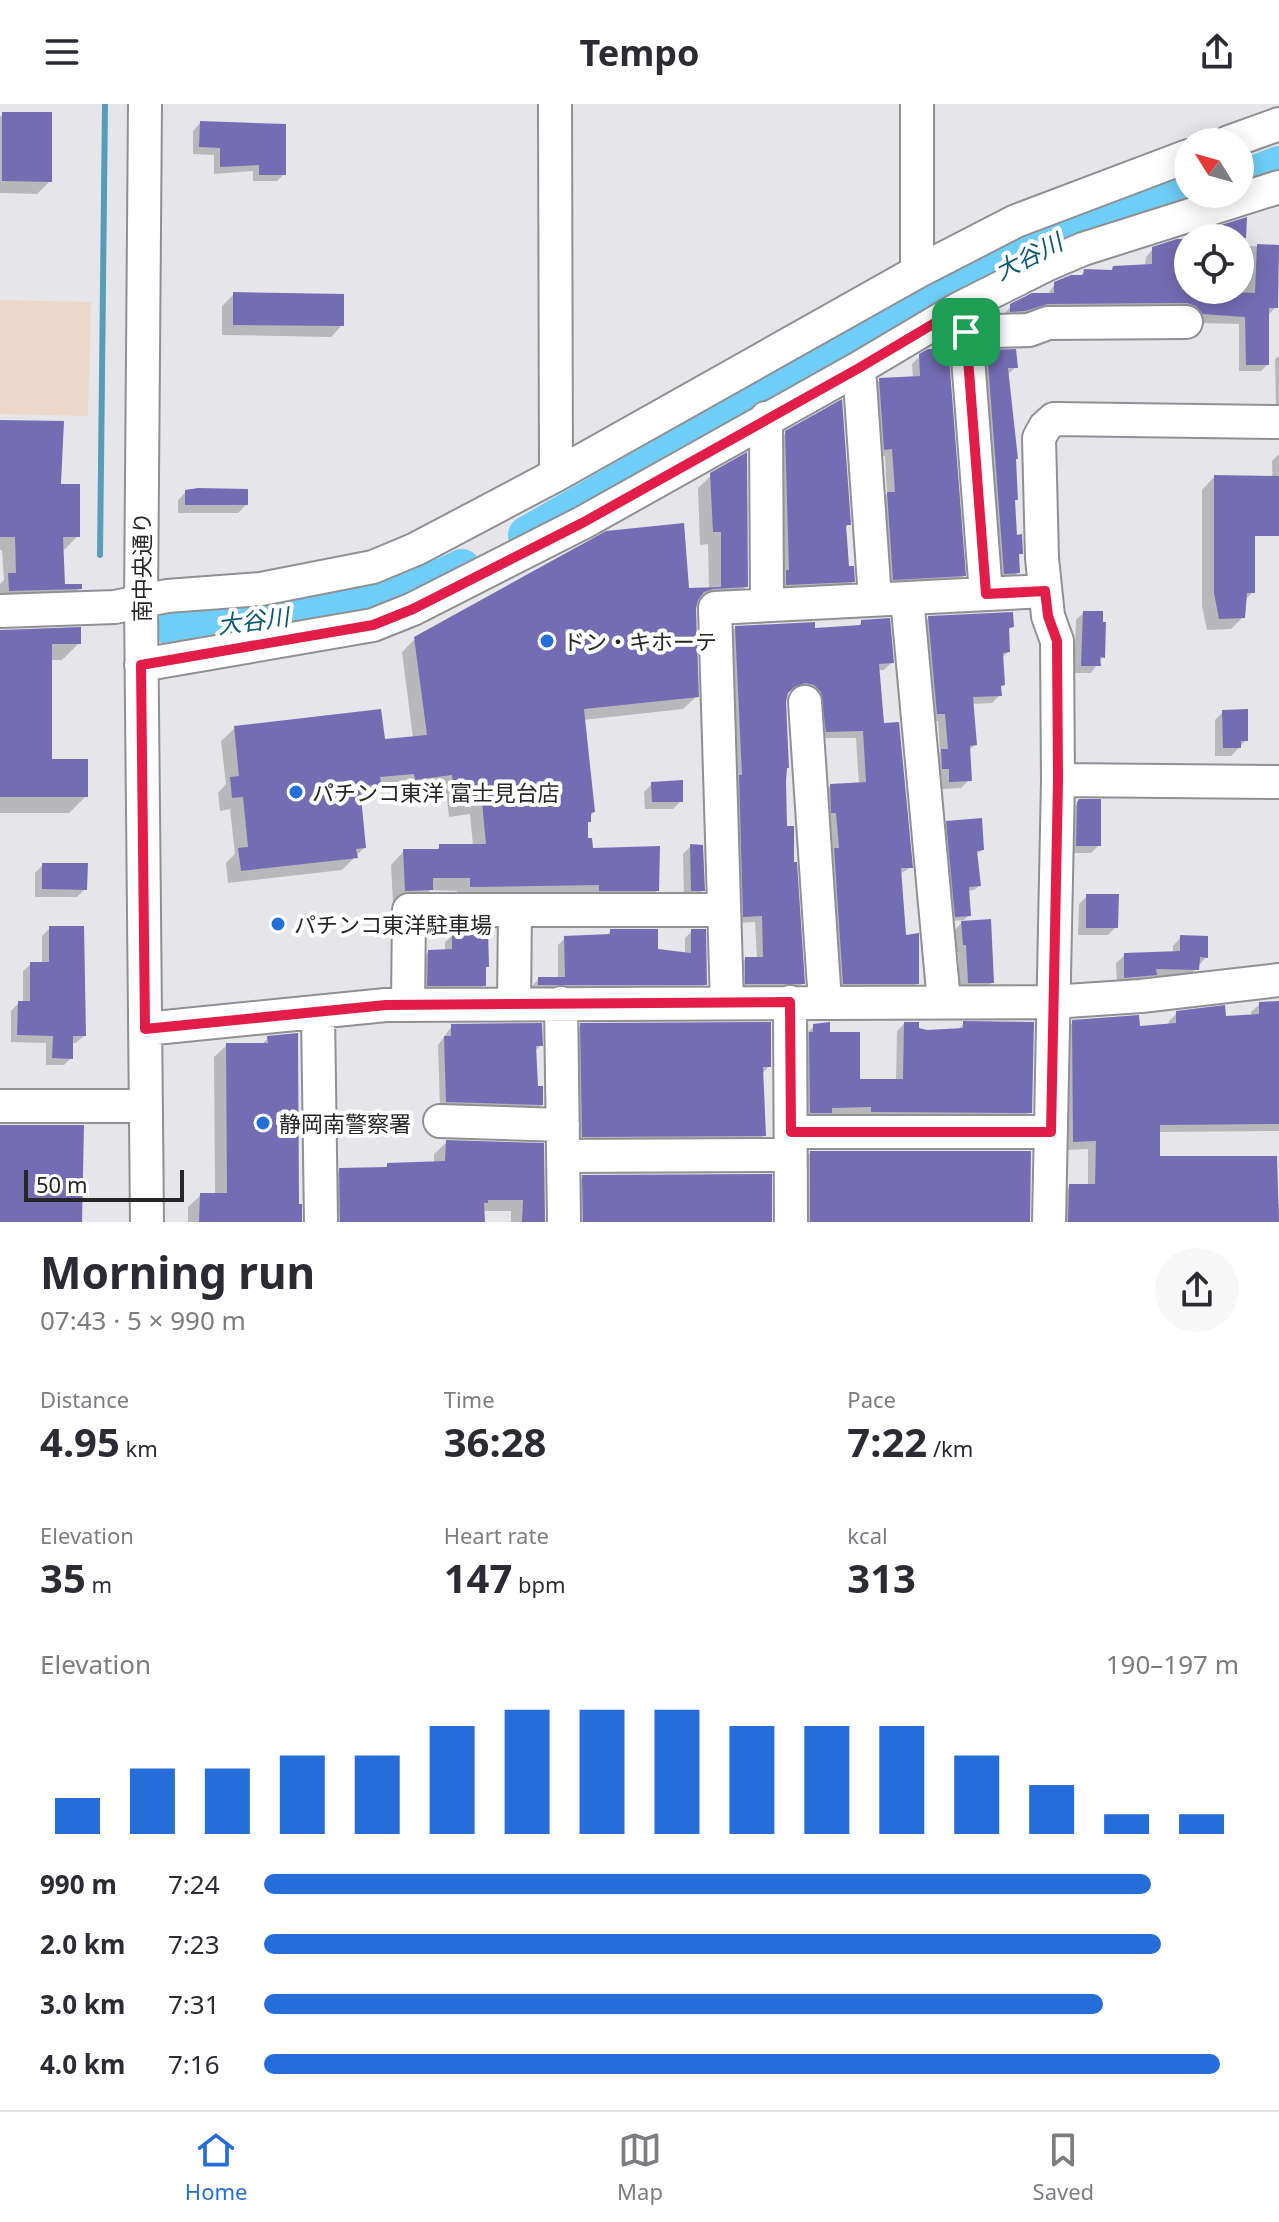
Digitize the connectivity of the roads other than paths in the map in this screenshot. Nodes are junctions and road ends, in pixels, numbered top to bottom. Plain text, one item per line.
1 (145, 104) edge
2 (555, 104) edge
3 (917, 104) edge
4 (1279, 124) edge
5 (1254, 133) edge
6 (1174, 161) edge
7 (1279, 187) edge
8 (917, 272) junction
9 (963, 320) junction
10 (1186, 322) dead end
11 (859, 368) junction
12 (766, 418) junction
13 (1279, 422) edge
14 (556, 475) junction
15 (1045, 591) junction
16 (986, 594) junction
17 (891, 598) junction
18 (141, 604) junction
19 (767, 605) junction
20 (0, 611) edge
21 (141, 665) junction
22 (805, 702) dead end
23 (1058, 780) junction
24 (1279, 782) edge
25 (515, 910) junction
26 (724, 910) junction
27 (1279, 980) edge
28 (790, 1002) junction
29 (825, 1002) junction
30 (944, 1002) junction
31 (1052, 1002) junction
32 (561, 1003) junction
33 (727, 1003) junction
34 (514, 1004) junction
35 (408, 1005) junction
36 (318, 1013) junction
37 (145, 1029) junction
38 (0, 1106) edge
39 (146, 1106) junction
40 (440, 1121) dead end
41 (1051, 1132) junction
42 (564, 1141) junction
43 (790, 1143) junction
44 (147, 1222) edge
45 (321, 1222) edge
46 (564, 1222) edge
47 (791, 1222) edge
48 (1049, 1222) edge

1 - 18 street, 南中央通り
2 - 14 street
3 - 8 street
4 - 5 street
6 - 8 street
7 - 9 street
8 - 14 street
9 - 10 street
9 - 11 street
9 - 16 street
11 - 12 street
11 - 17 street
12 - 19 street
12 - 21 street
13 - 15 street
14 - 18 street
15 - 16 street
15 - 23 street
16 - 17 street
17 - 19 street
17 - 30 street
18 - 20 street
18 - 21 street, 南中央通り
19 - 26 street
21 - 37 street, 南中央通り
22 - 29 street
23 - 24 street
23 - 31 street
25 - 26 street
25 - 34 street
25 - 35 street
26 - 33 street
27 - 31 street
28 - 29 street
28 - 33 street
28 - 43 street
29 - 30 street
30 - 31 street
31 - 41 street
32 - 33 street
32 - 34 street
32 - 42 street
34 - 35 street
35 - 36 street
36 - 37 street
36 - 45 street
37 - 39 street, 南中央通り
38 - 39 street
39 - 44 street, 南中央通り
40 - 42 street
41 - 43 street
41 - 48 street
42 - 43 street
42 - 46 street
43 - 47 street

